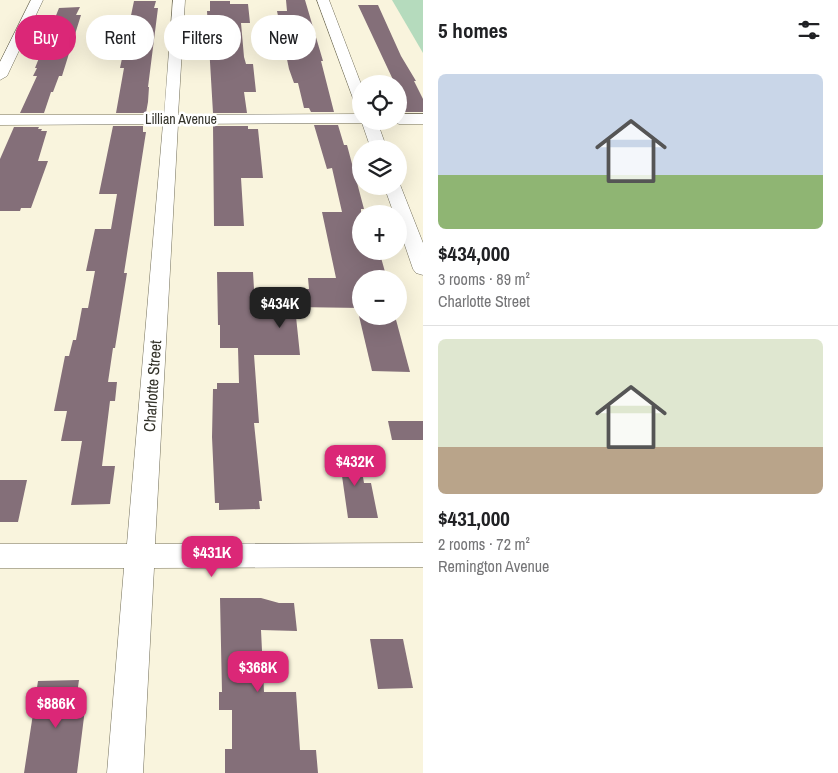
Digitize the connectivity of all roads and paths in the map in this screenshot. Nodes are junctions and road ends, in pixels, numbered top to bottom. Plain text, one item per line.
1 (37, 0) edge
2 (179, 0) edge
3 (323, 0) edge
4 (0, 76) edge
5 (352, 77) edge
6 (352, 119) edge
7 (407, 119) edge
8 (423, 119) edge
9 (0, 120) edge
10 (171, 120) junction
11 (396, 195) edge
12 (423, 269) edge
13 (423, 555) edge
14 (0, 556) edge
15 (140, 556) junction
16 (124, 773) edge

1 - 4 street
2 - 10 street, Charlotte Street
3 - 5 street
6 - 10 street, Lillian Avenue
7 - 8 street
9 - 10 street, Lillian Avenue
10 - 15 street, Charlotte Street
11 - 12 street
13 - 15 street
14 - 15 street
15 - 16 street, Charlotte Street

